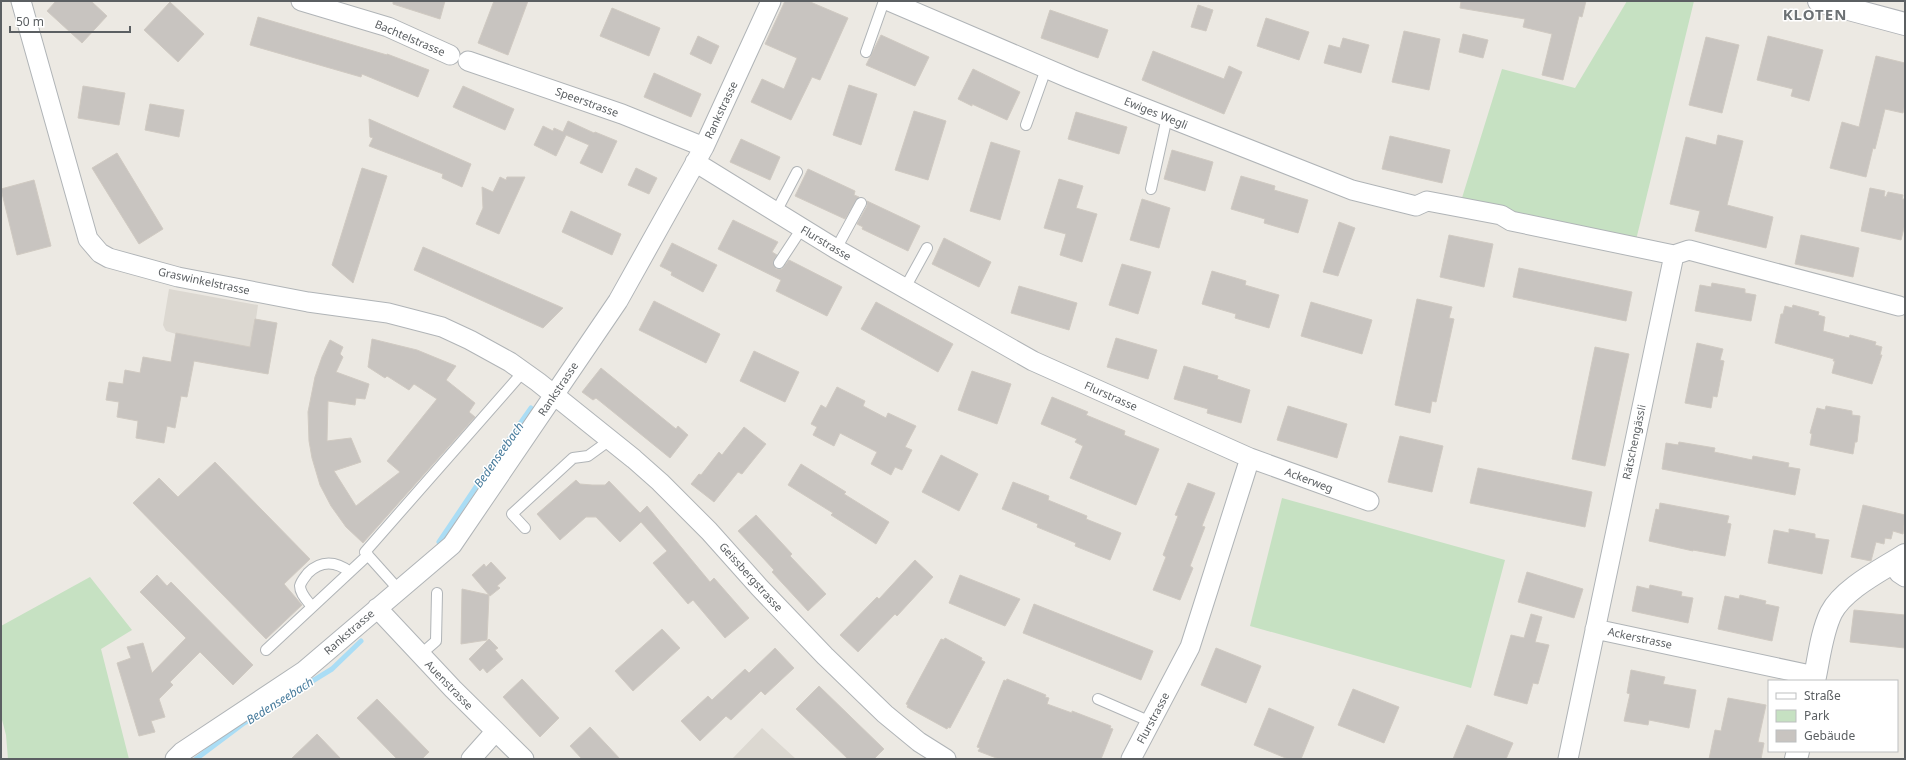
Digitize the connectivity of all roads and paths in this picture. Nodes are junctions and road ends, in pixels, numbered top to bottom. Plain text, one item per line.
1 (21, 1) edge
2 (301, 1) edge
3 (771, 1) edge
4 (884, 1) edge
5 (889, 1) edge
6 (1819, 1) edge
7 (1904, 22) edge
8 (866, 52) dead end
9 (450, 55) dead end
10 (468, 62) dead end
11 (1046, 69) junction
12 (1167, 117) junction
13 (1026, 125) dead end
14 (699, 155) junction
15 (797, 172) dead end
16 (1151, 189) dead end
17 (861, 203) dead end
18 (776, 212) junction
19 (802, 228) junction
20 (927, 248) dead end
21 (836, 249) junction
22 (1674, 255) junction
23 (779, 263) dead end
24 (905, 288) junction
25 (1899, 306) dead end
26 (523, 372) junction
27 (554, 395) junction
28 (610, 440) junction
29 (1250, 458) junction
30 (1369, 501) dead end
31 (525, 528) dead end
32 (368, 555) junction
33 (1901, 565) edge
34 (350, 572) junction
35 (399, 590) junction
36 (436, 593) dead end
37 (312, 607) junction
38 (377, 608) junction
39 (1595, 628) junction
40 (266, 650) dead end
41 (420, 655) junction
42 (1814, 679) edge
43 (1098, 699) dead end
44 (1150, 722) junction
45 (495, 732) junction
46 (175, 759) edge
47 (471, 759) edge
48 (524, 759) edge
49 (946, 759) edge
50 (1131, 759) edge
51 (1568, 759) edge

1 - 26 street, Graswinkelstrasse
2 - 9 street, Bachtelstrasse
3 - 14 street, Rankstrasse
4 - 8 lane
5 - 11 street, Ewiges Wegli
6 - 7 street
10 - 14 street, Speerstrasse
11 - 12 street, Ewiges Wegli
11 - 13 lane
12 - 16 lane
12 - 22 street, Ewiges Wegli
14 - 18 street, Flurstrasse
14 - 27 street, Rankstrasse
15 - 18 lane
17 - 21 lane
18 - 19 street, Flurstrasse
19 - 21 street, Flurstrasse
19 - 23 lane
20 - 24 lane
21 - 24 street, Flurstrasse
22 - 25 street
22 - 39 street, Rätschengässli
24 - 29 street, Flurstrasse
26 - 27 street, Graswinkelstrasse
26 - 32 lane
27 - 28 street, Geissbergstrasse
27 - 35 street, Rankstrasse
28 - 31 lane
28 - 49 street, Geissbergstrasse
29 - 30 street, Ackerweg
29 - 44 street, Flurstrasse
32 - 34 lane
32 - 35 lane
33 - 42 street
34 - 37 lane
34 - 37 lane
35 - 38 street, Rankstrasse
36 - 41 lane
37 - 40 lane
38 - 41 street, Auenstrasse
38 - 46 street, Rankstrasse
39 - 42 street, Ackerstrasse
39 - 51 street, Ackerstrasse
41 - 45 street, Auenstrasse
43 - 44 lane
44 - 50 street, Flurstrasse
45 - 47 street
45 - 48 street, Auenstrasse

